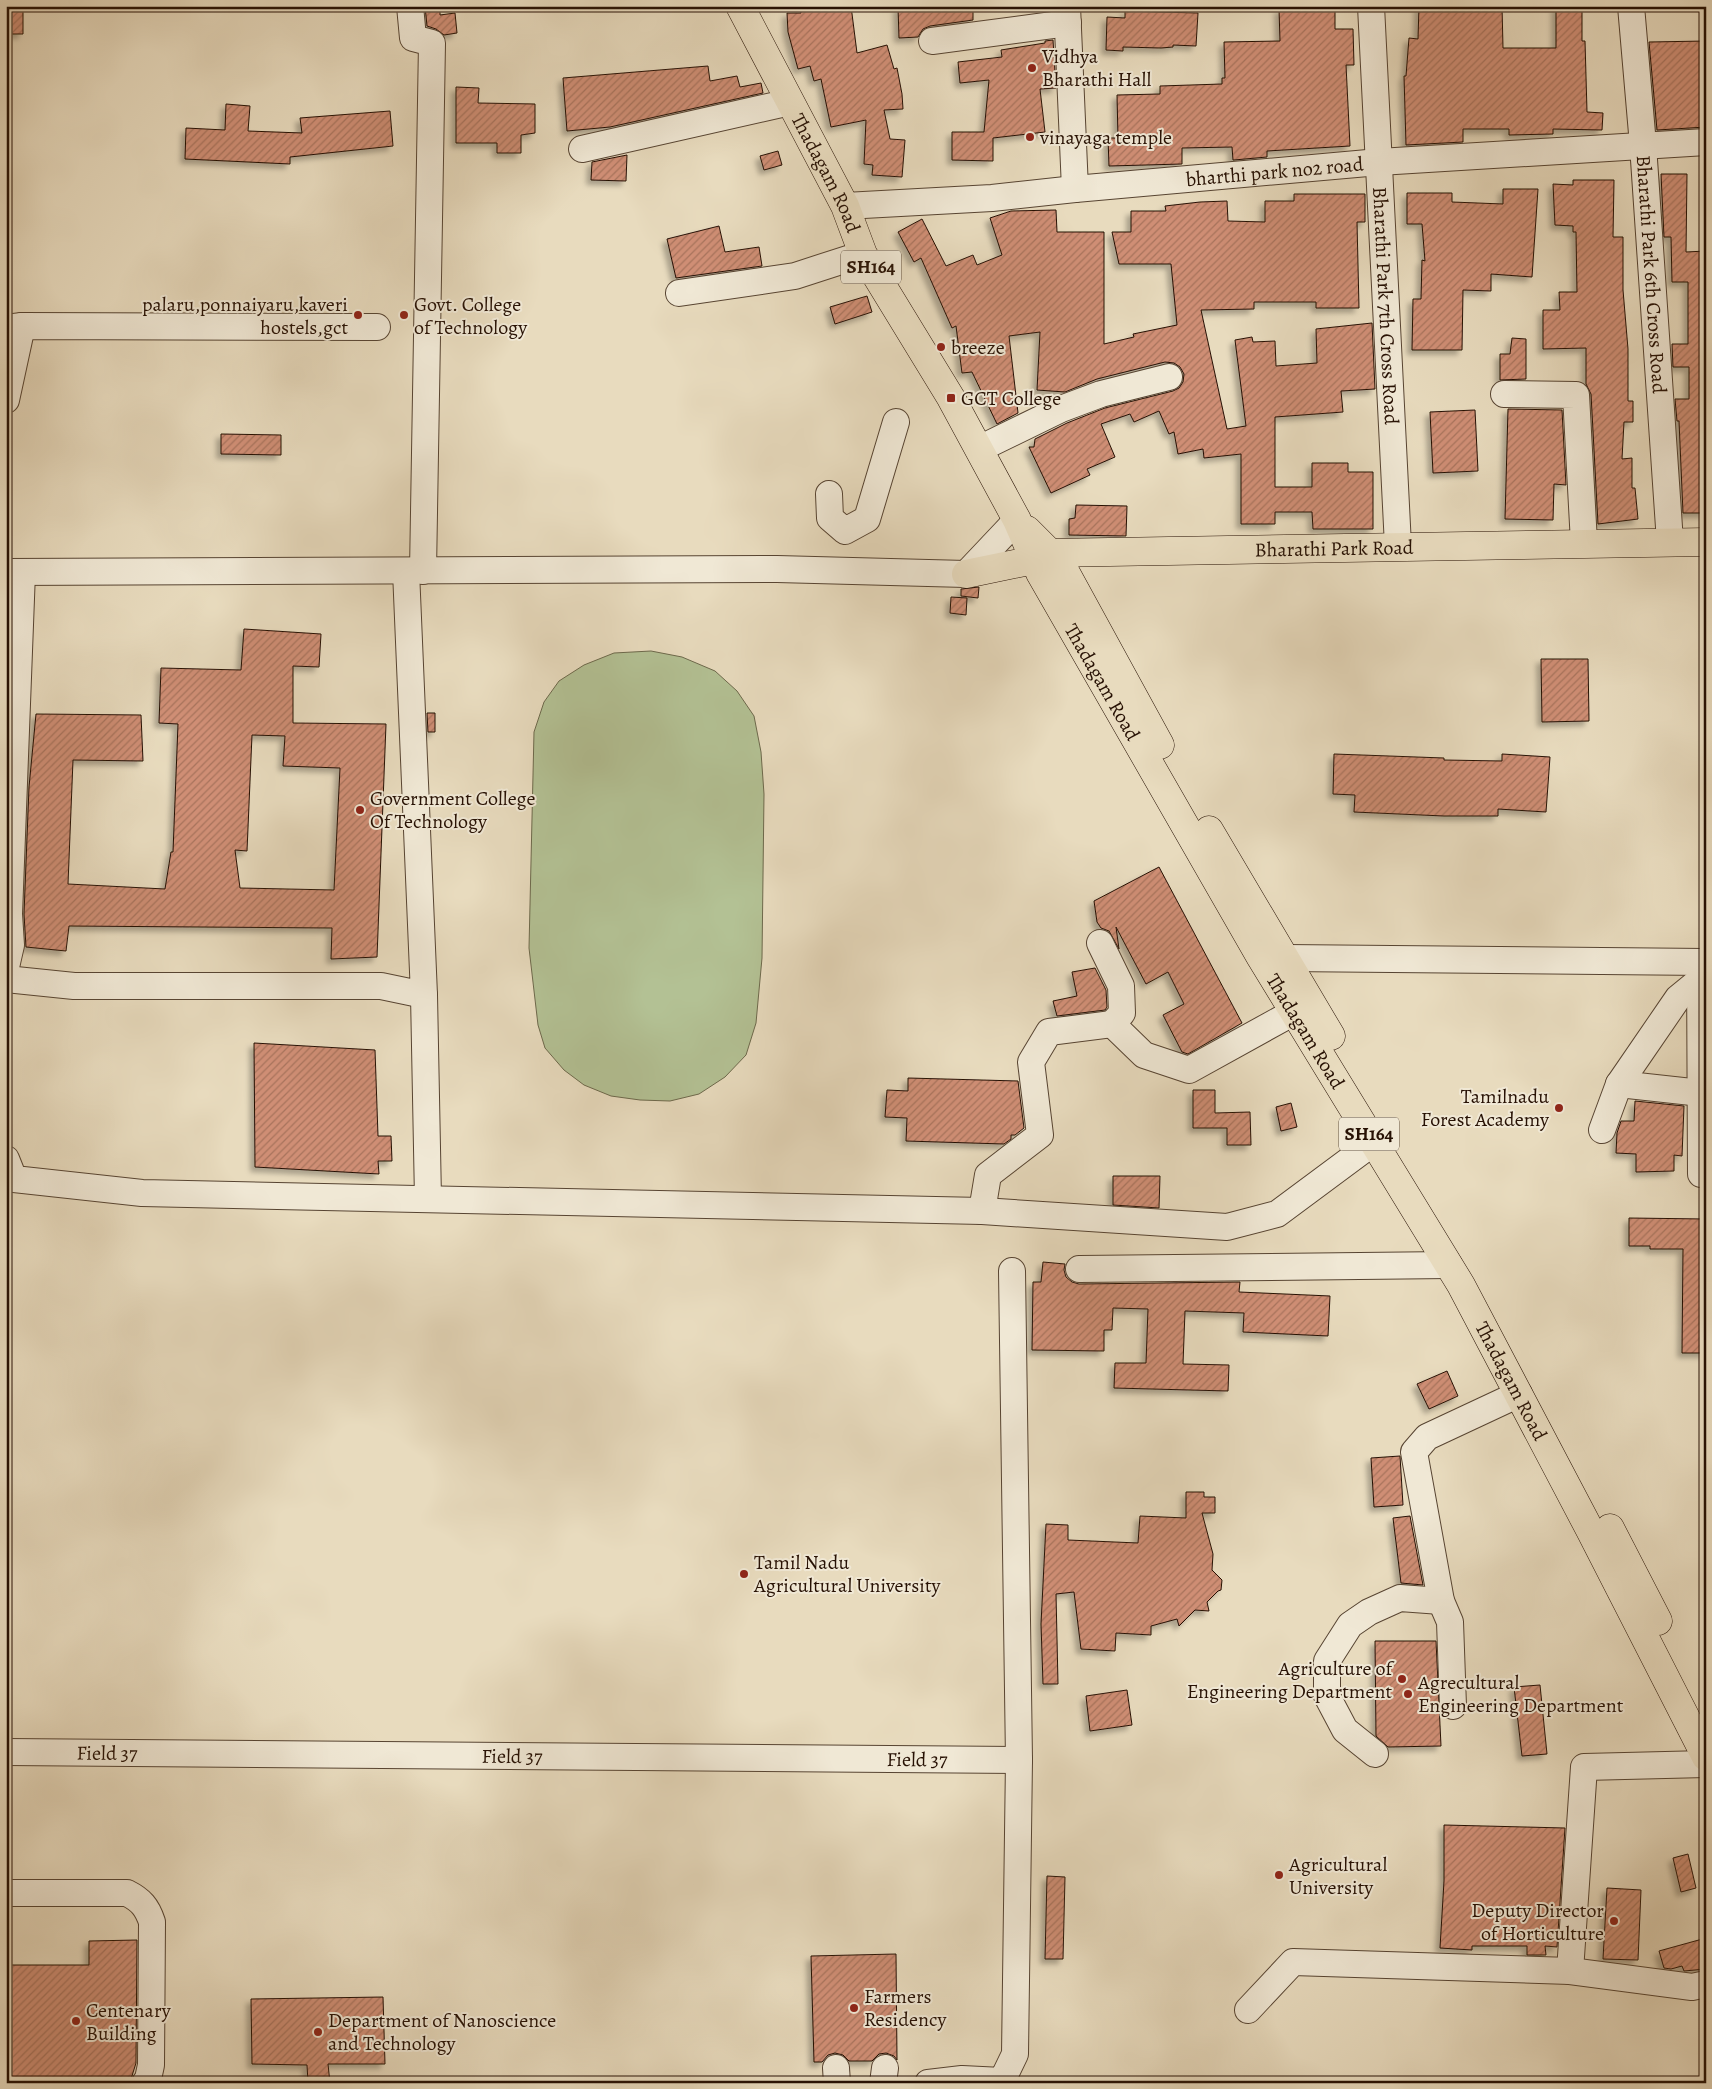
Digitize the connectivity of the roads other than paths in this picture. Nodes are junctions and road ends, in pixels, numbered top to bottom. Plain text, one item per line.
1 (410, 6) edge
2 (740, 6) edge
3 (1371, 6) edge
4 (1631, 6) edge
5 (1068, 15) edge
6 (932, 42) dead end
7 (790, 102) junction
8 (1706, 142) edge
9 (1643, 145) junction
10 (582, 149) dead end
11 (1379, 162) junction
12 (1075, 188) junction
13 (845, 206) junction
14 (863, 254) junction
15 (680, 293) dead end
16 (14, 327) edge
17 (377, 327) dead end
18 (1169, 377) dead end
19 (1504, 394) dead end
20 (6, 400) edge
21 (896, 422) dead end
22 (979, 449) junction
23 (829, 494) dead end
24 (1018, 520) junction
25 (845, 531) junction
26 (1670, 542) junction
27 (1706, 542) edge
28 (1584, 543) junction
29 (1398, 546) junction
30 (1042, 557) junction
31 (414, 570) junction
32 (844, 570) junction
33 (14, 572) edge
34 (966, 574) junction
35 (1100, 943) dead end
36 (1285, 958) junction
37 (6, 967) edge
38 (1702, 968) edge
39 (6, 979) edge
40 (424, 995) junction
41 (1294, 1012) junction
42 (1112, 1024) junction
43 (1619, 1084) junction
44 (1701, 1093) junction
45 (1602, 1130) dead end
46 (1374, 1142) junction
47 (6, 1159) edge
48 (1701, 1174) dead end
49 (428, 1199) junction
50 (982, 1211) junction
51 (1449, 1265) junction
52 (1079, 1269) dead end
53 (1012, 1272) dead end
54 (1519, 1394) junction
55 (1441, 1601) junction
56 (1453, 1706) dead end
57 (1706, 1717) edge
58 (6, 1752) edge
59 (1376, 1754) dead end
60 (1706, 1757) edge
61 (1018, 1760) junction
62 (1706, 1764) edge
63 (6, 1893) edge
64 (1570, 1971) junction
65 (1706, 1984) edge
66 (1248, 2010) dead end
67 (145, 2083) edge
68 (928, 2083) edge

1 - 31 street
2 - 7 main road, Thadagam Road / SH164
3 - 11 street, Bharathi Park 7th Cross Road
4 - 9 street, Bharathi Park 6th Cross Road
5 - 6 street
5 - 12 street
7 - 10 street
7 - 13 main road, Thadagam Road / SH164
8 - 9 street, bharthi park no2 road
9 - 11 street, bharthi park no2 road
9 - 26 street, Bharathi Park 6th Cross Road
11 - 12 street, bharthi park no2 road
11 - 29 street, Bharathi Park 7th Cross Road
12 - 13 street, bharthi park no2 road
13 - 14 main road, Thadagam Road / SH164
14 - 15 street
14 - 22 main road, Thadagam Road / SH164
16 - 17 street
16 - 20 street
18 - 22 street
19 - 28 street
21 - 25 street
22 - 24 main road, Thadagam Road / SH164
23 - 25 street
24 - 30 main road, Thadagam Road / SH164
24 - 34 street
25 - 32 street
26 - 27 main road, Bharathi Park Road
26 - 28 main road, Bharathi Park Road
28 - 29 main road, Bharathi Park Road
29 - 30 main road, Bharathi Park Road
30 - 34 main road, Bharathi Park Road
30 - 36 main road, Thadagam Road / SH164
30 - 41 main road, Thadagam Road / SH164
31 - 32 street
31 - 33 street
31 - 40 street
32 - 34 street
33 - 37 street
35 - 42 street
36 - 38 street
36 - 57 main road, Thadagam Road / SH164
38 - 43 street
38 - 44 street
39 - 40 street
40 - 49 street
41 - 42 street
41 - 46 main road, Thadagam Road / SH164
42 - 50 street
43 - 44 street
43 - 45 street
44 - 48 street
46 - 50 street
46 - 51 main road, Thadagam Road / SH164
47 - 49 street
49 - 50 street
51 - 52 street
51 - 54 main road, Thadagam Road / SH164
53 - 61 street
54 - 55 street
54 - 60 main road, Thadagam Road / SH164
55 - 56 street
55 - 59 street
58 - 61 street, Field 37
61 - 68 street
62 - 64 street
63 - 67 street
64 - 65 street
64 - 66 street

